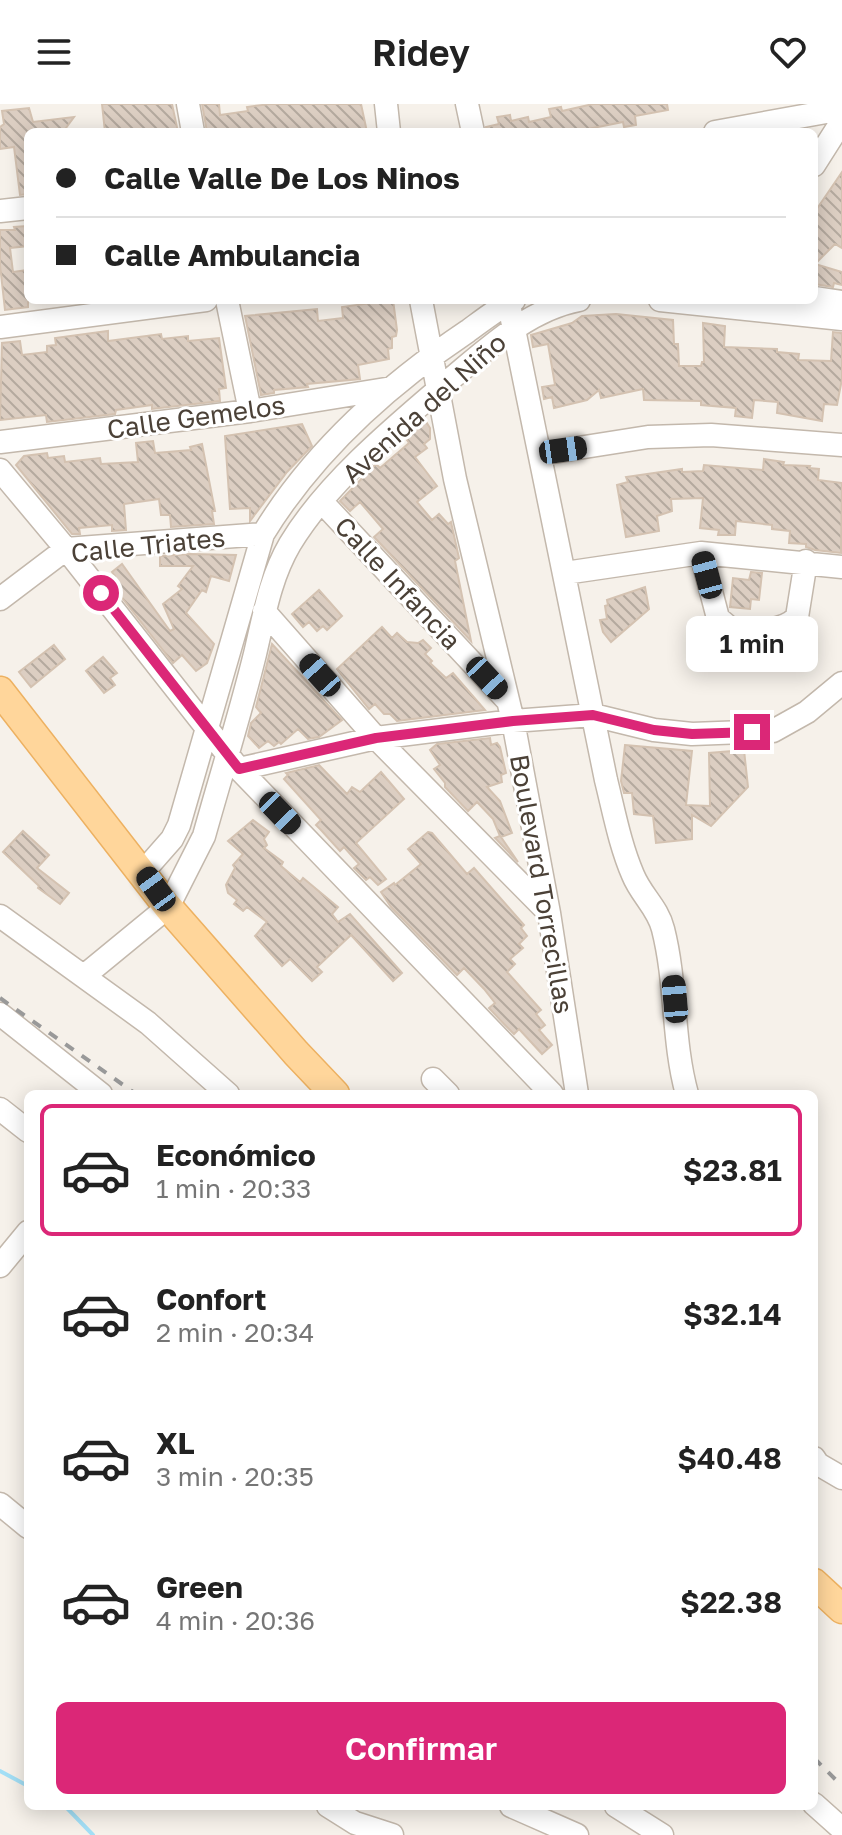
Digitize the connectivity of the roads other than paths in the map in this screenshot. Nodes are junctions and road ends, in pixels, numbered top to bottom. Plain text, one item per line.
1 (188, 104) edge
2 (386, 104) edge
3 (467, 104) edge
4 (842, 109) edge
5 (842, 121) edge
6 (192, 128) edge
7 (389, 128) edge
8 (472, 128) edge
9 (737, 128) edge
10 (818, 159) edge
11 (24, 208) edge
12 (0, 211) edge
13 (818, 299) edge
14 (842, 302) edge
15 (175, 304) edge
16 (228, 304) edge
17 (422, 304) edge
18 (506, 304) edge
19 (510, 304) edge
20 (567, 304) edge
21 (731, 304) edge
22 (842, 319) edge
23 (0, 327) edge
24 (513, 329) junction
25 (432, 355) junction
26 (392, 388) junction
27 (437, 391) junction
28 (250, 411) junction
29 (0, 442) edge
30 (842, 445) edge
31 (540, 454) junction
32 (0, 470) edge
33 (322, 502) junction
34 (263, 534) junction
35 (66, 549) junction
36 (701, 553) junction
37 (806, 561) junction
38 (842, 567) edge
39 (565, 573) junction
40 (0, 599) edge
41 (264, 611) junction
42 (842, 683) edge
43 (0, 692) edge
44 (510, 710) junction
45 (593, 715) junction
46 (206, 727) junction
47 (376, 738) junction
48 (233, 762) junction
49 (143, 872) junction
50 (168, 907) junction
51 (549, 913) junction
52 (0, 916) edge
53 (84, 976) junction
54 (0, 1014) edge
55 (96, 1090) edge
56 (223, 1090) edge
57 (331, 1090) edge
58 (548, 1090) edge
59 (576, 1090) edge
60 (686, 1090) edge
61 (0, 1109) edge
62 (24, 1128) edge
63 (24, 1237) edge
64 (0, 1266) edge
65 (818, 1464) edge
66 (842, 1478) edge
67 (0, 1504) edge
68 (24, 1524) edge
69 (818, 1587) edge
70 (842, 1609) edge
71 (818, 1808) edge
72 (334, 1810) edge
73 (520, 1810) edge
74 (622, 1810) edge
75 (362, 1829) edge
76 (842, 1829) edge
77 (392, 1835) edge
78 (577, 1835) edge
79 (662, 1835) edge

1 - 6 street
2 - 7 street
3 - 8 street
4 - 9 street
5 - 10 street
11 - 12 street
13 - 14 street
15 - 23 street
16 - 28 street
17 - 25 street, Boulevard Torrecillas
18 - 25 street, Avenida del Niño
19 - 24 street
20 - 24 street, Avenida del Niño
21 - 22 street
24 - 27 street, Avenida del Niño
24 - 31 street
25 - 26 street, Avenida del Niño
25 - 27 street, Boulevard Torrecillas
26 - 28 street, Calle Gemelos
26 - 34 street, Avenida del Niño
27 - 33 street, Avenida del Niño
27 - 44 street, Boulevard Torrecillas
28 - 29 street, Calle Gemelos
30 - 31 street
31 - 39 street
32 - 35 street
33 - 41 street, Avenida del Niño
33 - 44 street, Calle Infancia
34 - 35 street, Calle Triates
34 - 46 street, Avenida del Niño
35 - 40 street, Calle Triates
35 - 46 street
36 - 37 street
36 - 37 street
36 - 39 street
37 - 38 street
39 - 45 street
41 - 47 street
41 - 48 street, Avenida del Niño
42 - 45 street
43 - 49 main road
44 - 45 street
44 - 47 street
44 - 51 street, Boulevard Torrecillas
45 - 60 street
46 - 48 street
46 - 49 street, Avenida del Niño
47 - 48 street
47 - 51 street
48 - 50 street, Avenida del Niño
48 - 58 street
49 - 50 main road
50 - 53 street
50 - 57 main road
51 - 59 street, Boulevard Torrecillas
52 - 53 street
53 - 56 street
54 - 55 street
61 - 62 street
63 - 64 street
65 - 66 street
67 - 68 street
69 - 70 main road
71 - 76 street
72 - 75 street
73 - 78 street
74 - 79 street
75 - 77 street

